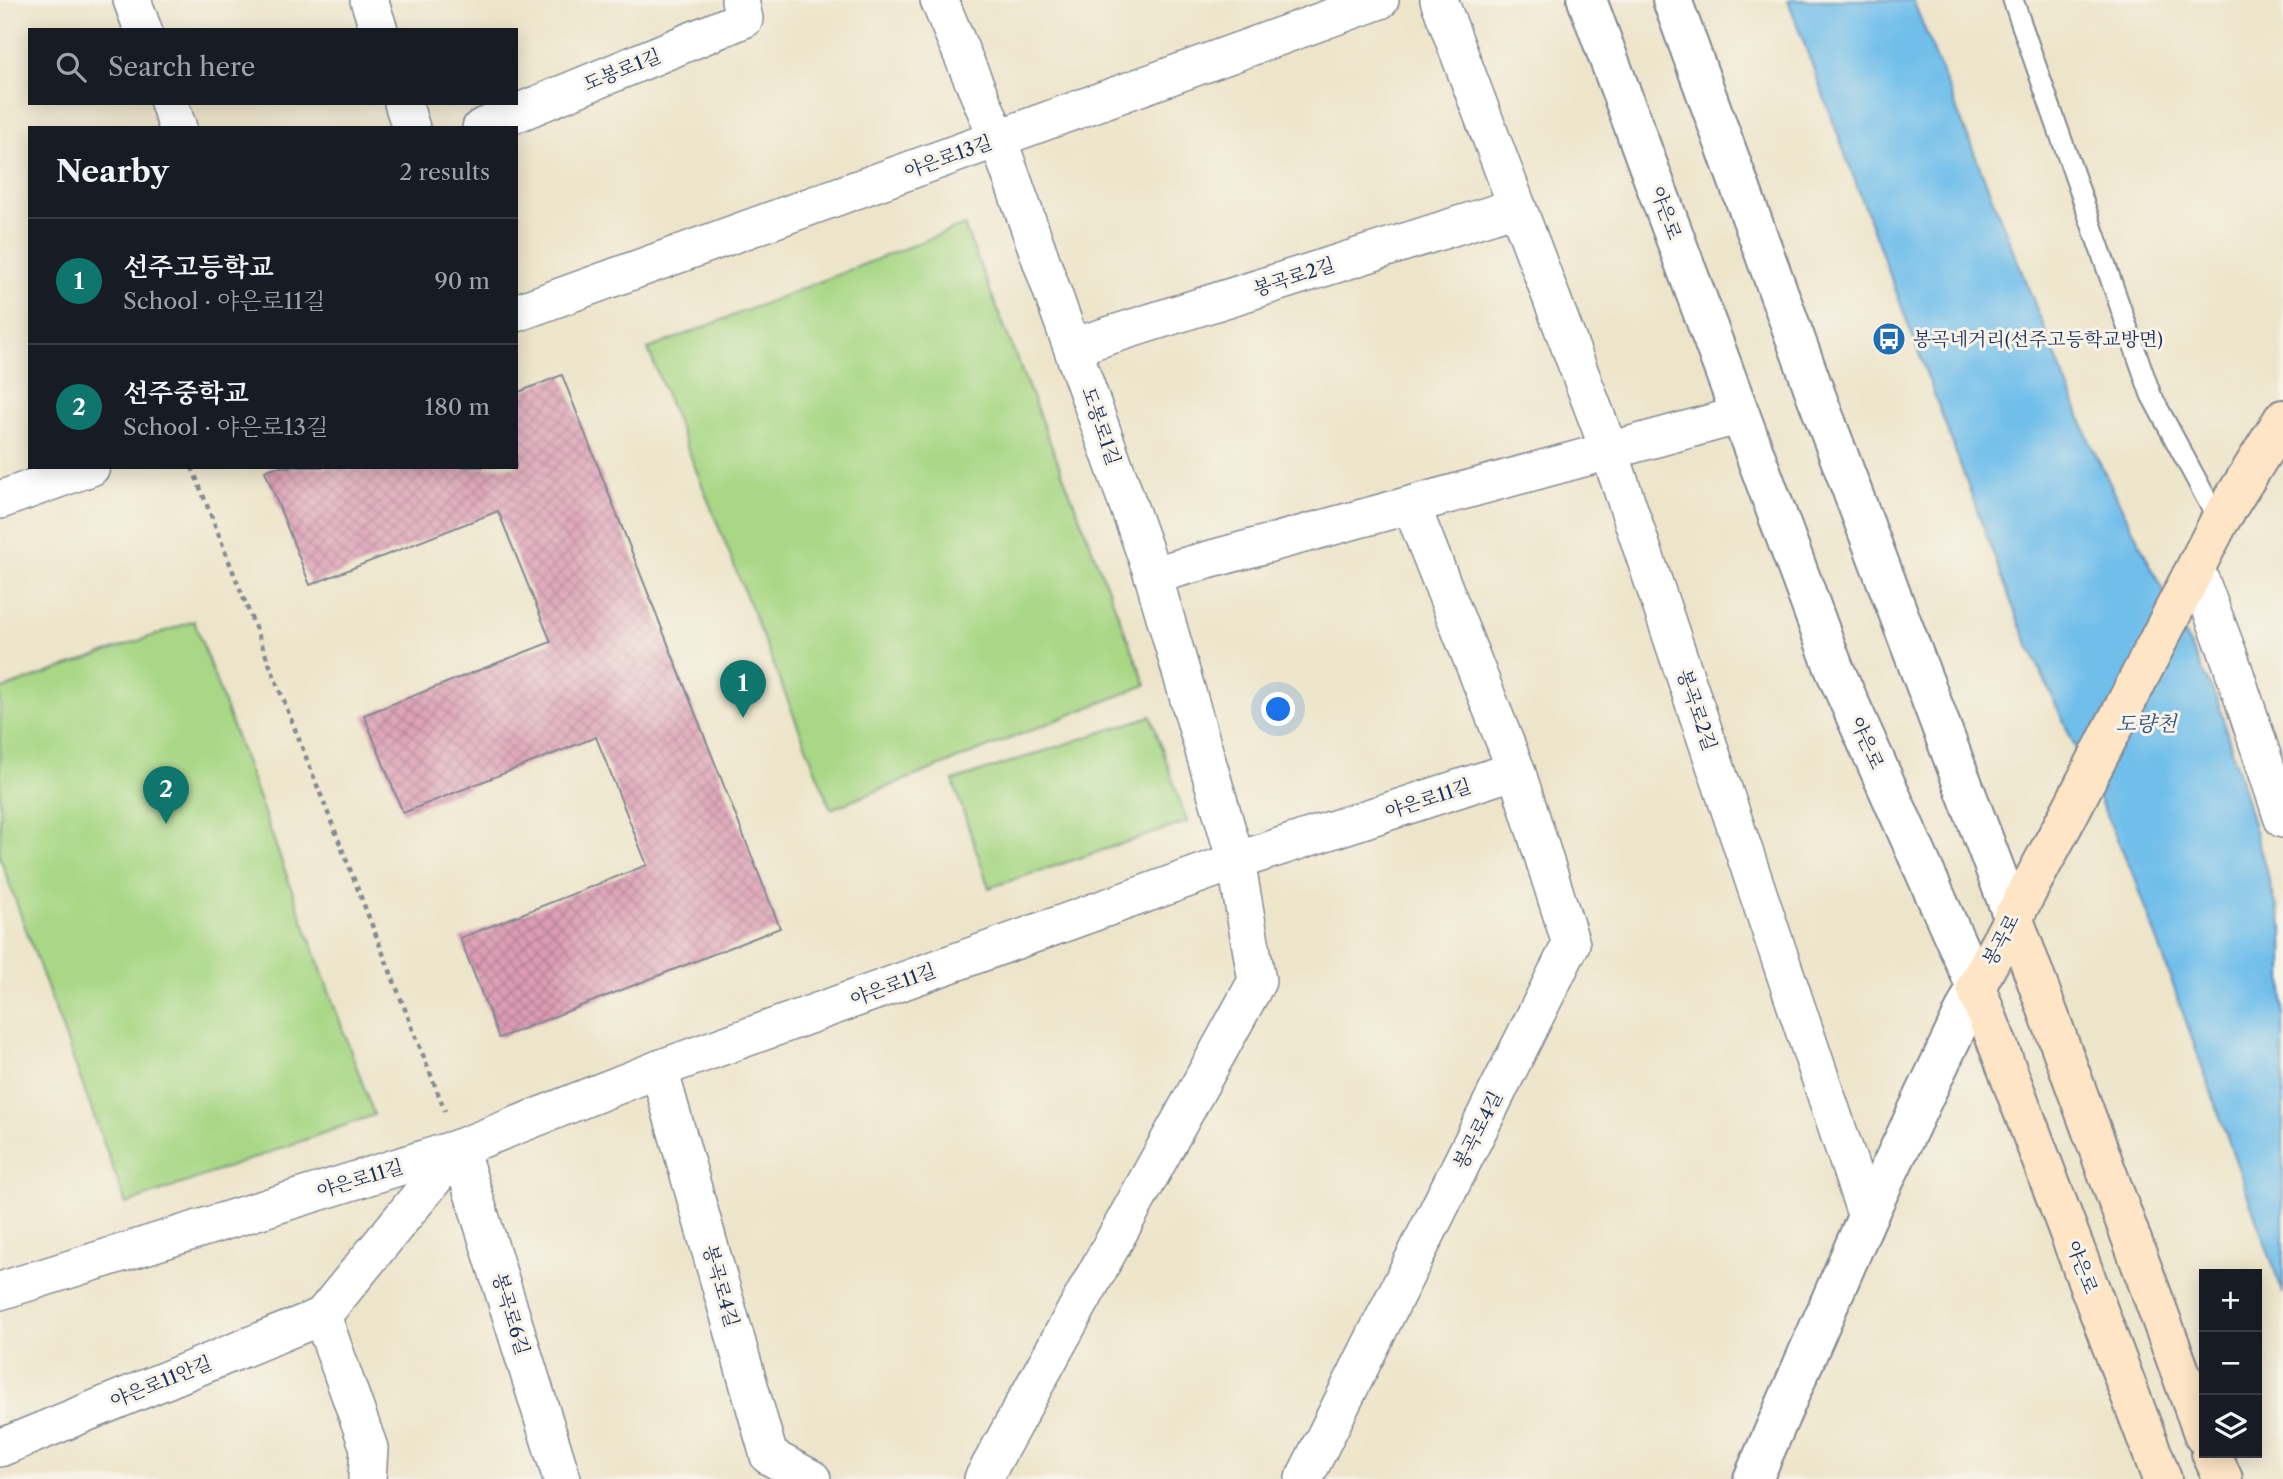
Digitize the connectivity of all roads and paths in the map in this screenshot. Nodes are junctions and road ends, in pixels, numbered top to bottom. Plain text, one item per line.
1 (132, 0) edge
2 (369, 0) edge
3 (740, 0) edge
4 (939, 0) edge
5 (1380, 0) edge
6 (1439, 0) edge
7 (1587, 0) edge
8 (1672, 0) edge
9 (2013, 0) edge
10 (142, 28) edge
11 (378, 28) edge
12 (170, 105) edge
13 (404, 105) edge
14 (177, 126) edge
15 (410, 126) edge
16 (486, 126) edge
17 (998, 139) junction
18 (1516, 207) junction
19 (518, 312) edge
20 (1073, 347) junction
21 (1741, 415) junction
22 (2283, 419) edge
23 (1609, 450) junction
24 (85, 469) edge
25 (193, 469) edge
26 (0, 500) edge
27 (1411, 505) junction
28 (2219, 522) junction
29 (2196, 569) junction
30 (1153, 575) junction
31 (1516, 770) junction
32 (2283, 819) edge
33 (1236, 861) junction
34 (2013, 917) junction
35 (1976, 987) junction
36 (659, 1069) junction
37 (459, 1148) junction
38 (1867, 1217) junction
39 (0, 1291) edge
40 (322, 1316) junction
41 (2199, 1422) edge
42 (0, 1448) edge
43 (2213, 1458) edge
44 (367, 1479) edge
45 (562, 1479) edge
46 (812, 1479) edge
47 (983, 1479) edge
48 (1304, 1479) edge
49 (1753, 1479) edge
50 (2162, 1479) edge
51 (2222, 1479) edge

1 - 10 street
2 - 11 street
3 - 16 street, 도봉로1길
4 - 17 street, 도봉로1길
5 - 17 street, 야은로13길
6 - 18 street, 봉곡로2길
7 - 21 street, 야은로
8 - 34 street
9 - 28 lane
12 - 14 street
13 - 15 street
17 - 19 street, 야은로13길
17 - 20 street, 도봉로1길
18 - 20 street, 봉곡로2길
18 - 23 street, 봉곡로2길
20 - 30 street, 도봉로1길
21 - 23 street
21 - 35 street, 야은로
22 - 28 main road, 봉곡로
23 - 27 street
23 - 38 street, 봉곡로2길
24 - 26 street
25 - 37 path
27 - 30 street
27 - 31 street
28 - 29 main road, 봉곡로
29 - 32 street
29 - 34 main road, 봉곡로
30 - 33 street, 도봉로1길
31 - 33 street, 야은로11길
31 - 48 street, 봉곡로4길
33 - 36 street, 야은로11길
33 - 47 street
34 - 35 main road, 봉곡로
34 - 41 main road
35 - 38 street, 봉곡로
35 - 50 main road, 야은로
36 - 37 street, 야은로11길
36 - 46 street, 봉곡로4길
37 - 39 street, 야은로11길
37 - 40 street, 야은로11안길
37 - 45 street, 봉곡로6길
38 - 49 street, 봉곡로
40 - 42 street, 야은로11안길
40 - 44 street
43 - 51 main road

